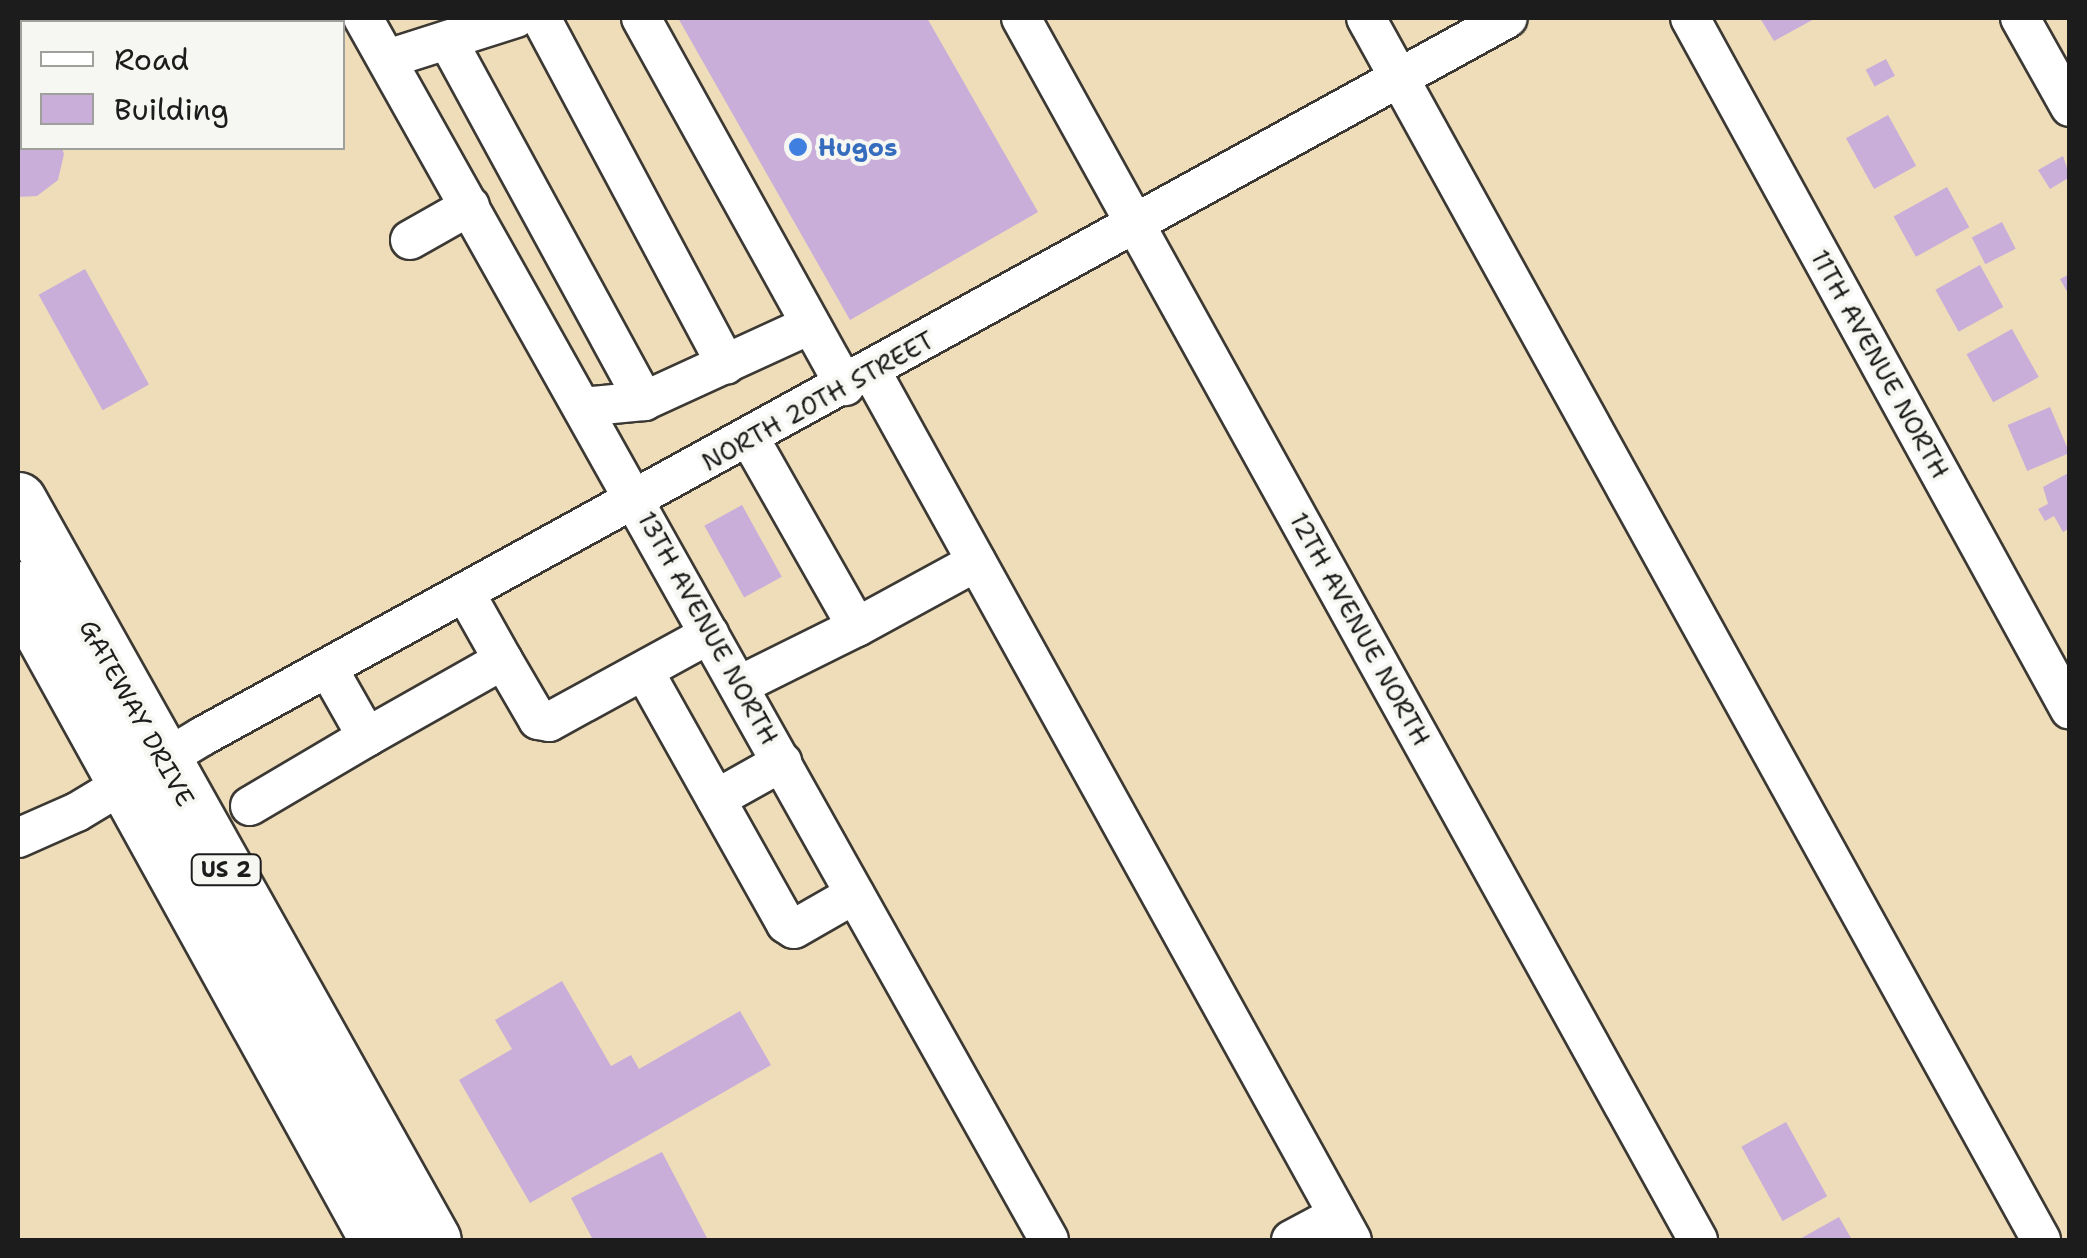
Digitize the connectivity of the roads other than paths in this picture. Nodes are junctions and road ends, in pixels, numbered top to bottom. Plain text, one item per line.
1 (363, 18) edge
2 (516, 18) edge
3 (540, 18) edge
4 (641, 18) edge
5 (1022, 18) edge
6 (1366, 18) edge
7 (1508, 18) edge
8 (1690, 18) edge
9 (2020, 18) edge
10 (449, 43) junction
11 (386, 59) junction
12 (1400, 77) junction
13 (2070, 108) edge
14 (470, 206) junction
15 (1136, 222) junction
16 (410, 240) dead end
17 (810, 325) junction
18 (726, 364) junction
19 (858, 378) junction
20 (644, 401) junction
21 (582, 407) junction
22 (750, 440) junction
23 (18, 500) edge
24 (638, 502) junction
25 (976, 562) junction
26 (18, 589) edge
27 (467, 596) junction
28 (857, 627) junction
29 (710, 634) junction
30 (503, 660) junction
31 (644, 671) junction
32 (330, 672) junction
33 (740, 685) junction
34 (2070, 710) edge
35 (367, 738) junction
36 (782, 762) junction
37 (146, 772) junction
38 (716, 799) junction
39 (250, 806) dead end
40 (18, 838) edge
41 (855, 894) junction
42 (1345, 1228) edge
43 (378, 1240) edge
44 (433, 1240) edge
45 (1050, 1240) edge
46 (1292, 1240) edge
47 (1698, 1240) edge
48 (2041, 1240) edge

1 - 11 street, 13TH AVENUE NORTH
2 - 10 street
3 - 18 street
4 - 17 street
5 - 15 street, 12TH AVENUE NORTH
6 - 12 street
7 - 12 street, NORTH 20TH STREET
8 - 34 street, 11TH AVENUE NORTH
9 - 13 street
10 - 11 street
10 - 20 street
11 - 14 street, 13TH AVENUE NORTH
12 - 15 street, NORTH 20TH STREET
12 - 48 street
14 - 16 street
14 - 21 street, 13TH AVENUE NORTH
15 - 19 street, NORTH 20TH STREET
15 - 47 street, 12TH AVENUE NORTH
17 - 18 street
17 - 19 street
18 - 20 street
19 - 22 street, NORTH 20TH STREET
19 - 25 street
20 - 21 street
21 - 24 street, 13TH AVENUE NORTH
22 - 24 street, NORTH 20TH STREET
22 - 28 street
23 - 37 highway, GATEWAY DRIVE / US 2
24 - 27 street, NORTH 20TH STREET
24 - 29 street, 13TH AVENUE NORTH
25 - 28 street
25 - 42 street
26 - 37 highway, GATEWAY DRIVE / US 2
27 - 30 street
27 - 32 street, NORTH 20TH STREET
28 - 33 street
29 - 31 street
29 - 33 street, 13TH AVENUE NORTH
30 - 31 street
30 - 35 street
31 - 38 street
32 - 35 street
32 - 37 street, NORTH 20TH STREET
33 - 36 street, 13TH AVENUE NORTH
35 - 39 street
36 - 38 street
36 - 41 street, 13TH AVENUE NORTH
37 - 40 street, NORTH 20TH STREET
37 - 43 highway, GATEWAY DRIVE / US 2
37 - 44 highway, GATEWAY DRIVE / US 2
38 - 41 street
41 - 45 street, 13TH AVENUE NORTH
42 - 46 street

